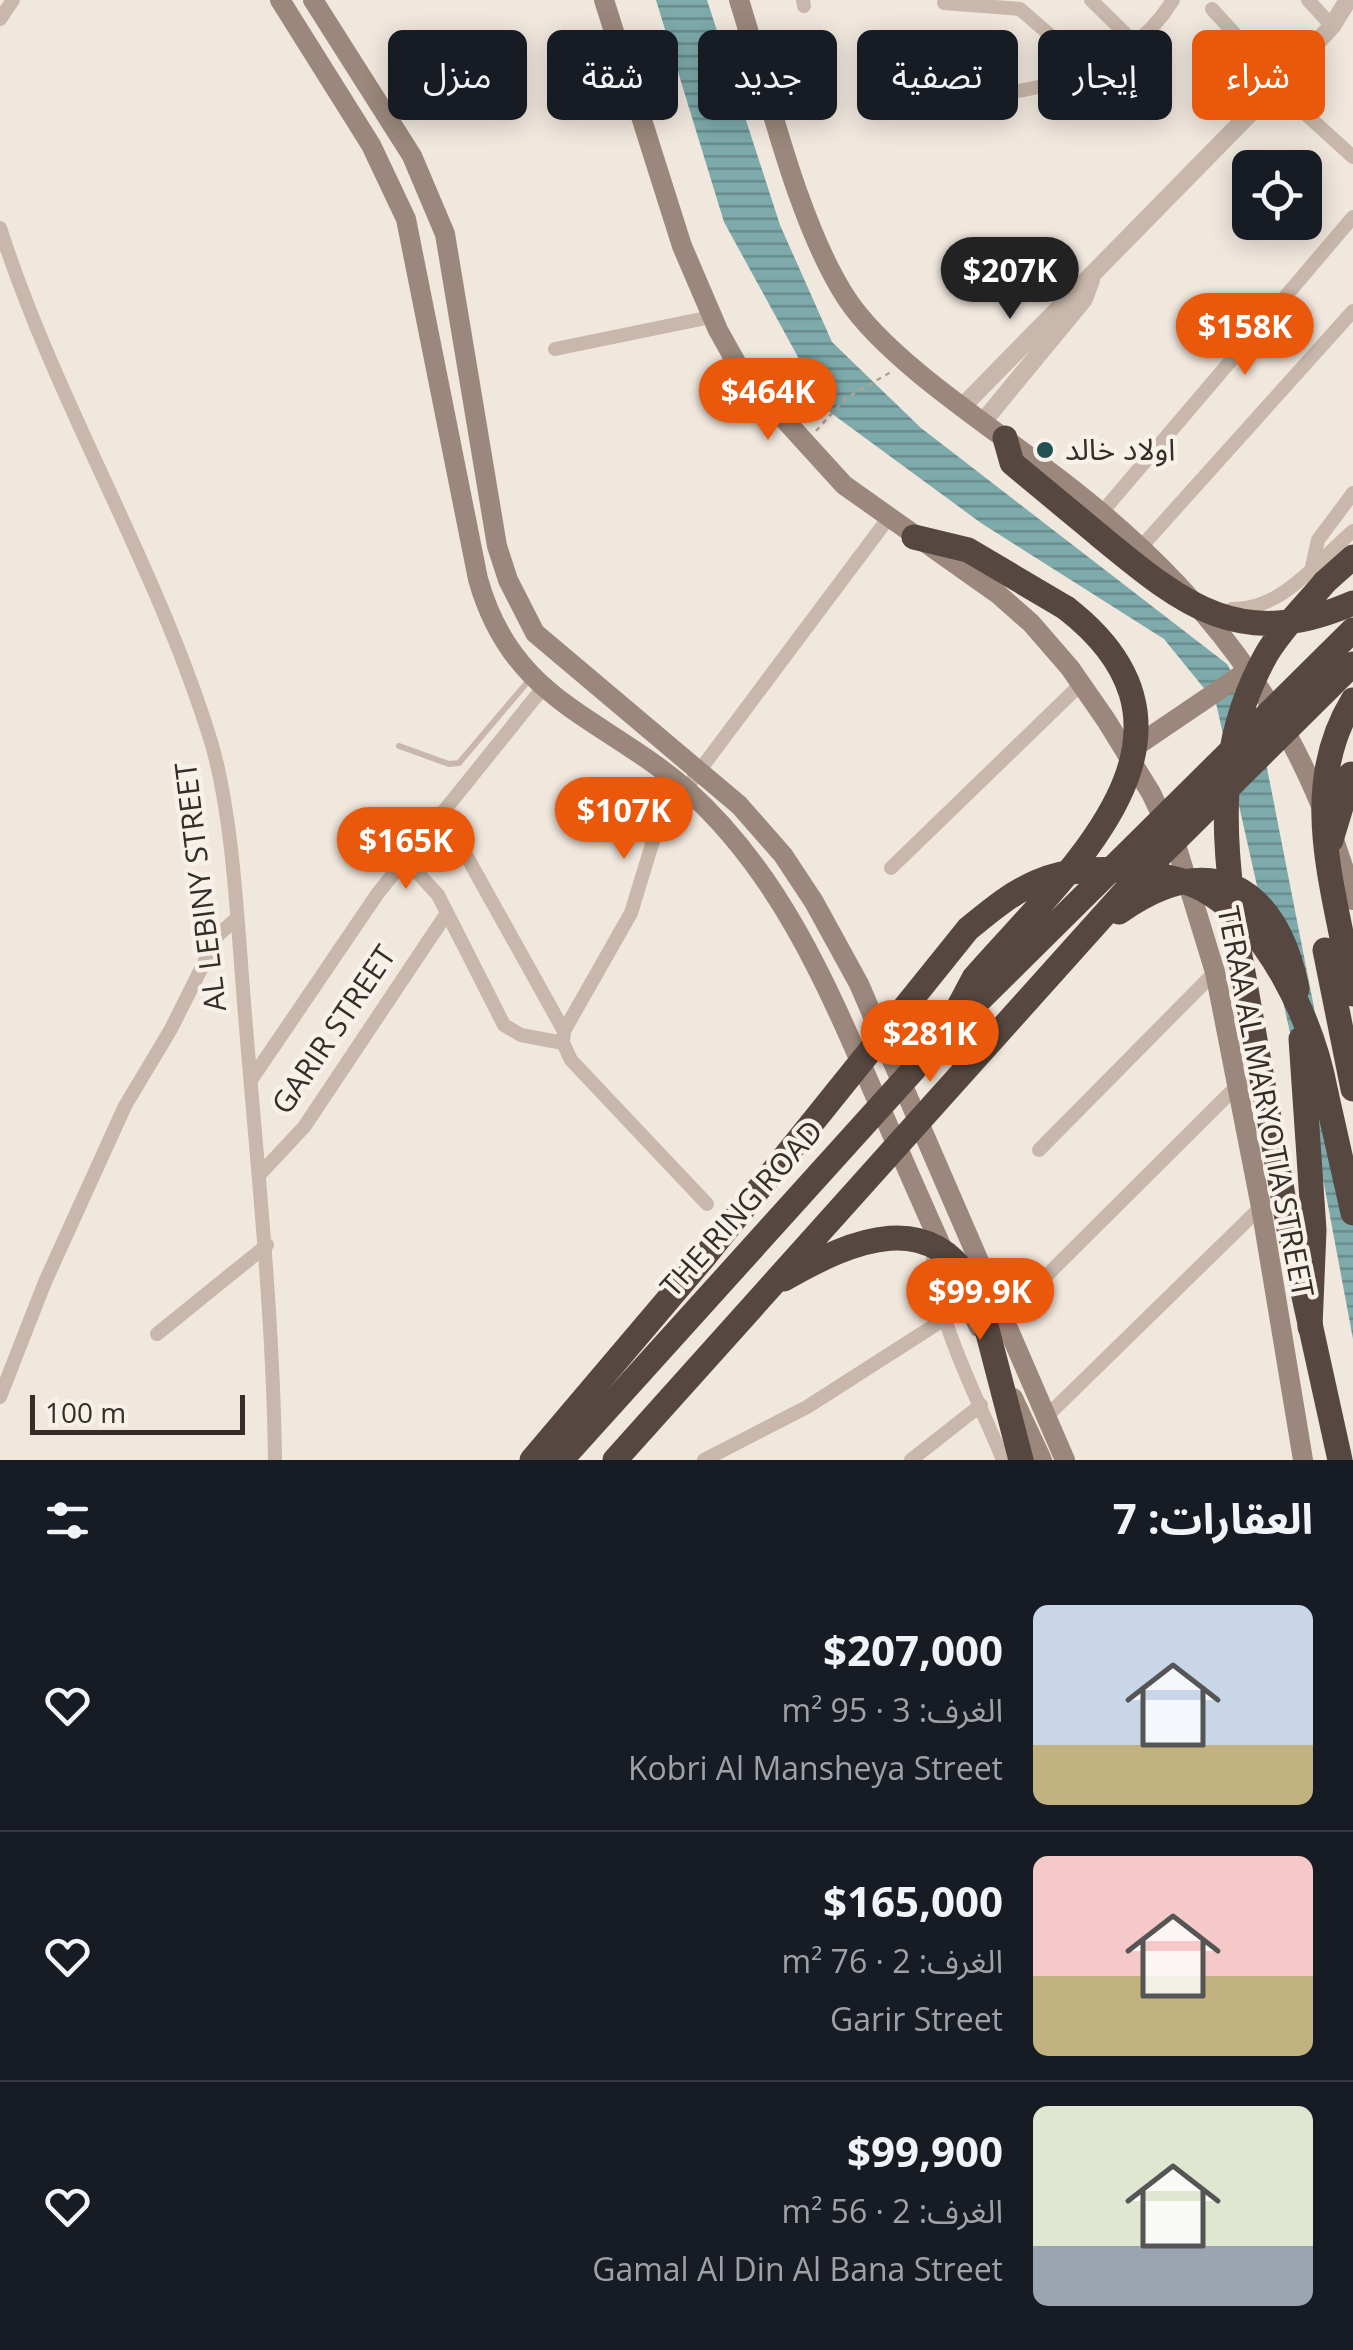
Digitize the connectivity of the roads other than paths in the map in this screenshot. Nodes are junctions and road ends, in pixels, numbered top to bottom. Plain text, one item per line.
1 (12, 0) edge
2 (280, 0) edge
3 (314, 0) edge
4 (604, 0) edge
5 (740, 0) edge
6 (1091, 0) edge
7 (1173, 0) edge
8 (1308, 0) edge
9 (1348, 0) edge
10 (944, 4) dead end
11 (1021, 4) edge
12 (1212, 9) dead end
13 (0, 19) edge
14 (1332, 26) junction
15 (1049, 30) edge
16 (1122, 30) edge
17 (1149, 30) edge
18 (1230, 30) edge
19 (1325, 34) edge
20 (1244, 120) edge
21 (1317, 120) edge
22 (1351, 151) edge
23 (1353, 217) edge
24 (0, 228) edge
25 (1091, 280) junction
26 (1353, 312) edge
27 (712, 317) junction
28 (556, 349) dead end
29 (962, 407) junction
30 (982, 423) junction
31 (1005, 438) joint
32 (1353, 492) edge
33 (887, 520) junction
34 (1101, 523) junction
35 (1353, 531) edge
36 (914, 537) junction
37 (1141, 546) junction
38 (1353, 557) edge
39 (1312, 567) junction
40 (1194, 598) junction
41 (1353, 603) edge
42 (1353, 630) edge
43 (1353, 664) edge
44 (1242, 674) junction
45 (537, 683) junction
46 (1081, 684) junction
47 (1353, 700) edge
48 (399, 746) dead end
49 (1126, 754) junction
50 (1353, 770) edge
51 (701, 771) junction
52 (685, 789) junction
53 (739, 805) junction
54 (442, 812) junction
55 (719, 823) junction
56 (404, 858) junction
57 (891, 868) dead end
58 (1353, 900) edge
59 (447, 912) junction
60 (236, 919) junction
61 (1082, 938) junction
62 (1215, 972) junction
63 (1350, 981) edge
64 (952, 1026) junction
65 (564, 1037) junction
66 (250, 1081) junction
67 (1237, 1086) junction
68 (1353, 1089) edge
69 (1040, 1150) dead end
70 (262, 1174) junction
71 (707, 1204) dead end
72 (1261, 1207) junction
73 (1353, 1213) edge
74 (933, 1228) junction
75 (267, 1245) junction
76 (767, 1288) junction
77 (946, 1318) junction
78 (1003, 1319) junction
79 (1310, 1327) junction
80 (157, 1334) dead end
81 (0, 1396) edge
82 (982, 1405) junction
83 (1047, 1416) junction
84 (275, 1460) edge
85 (532, 1460) edge
86 (561, 1460) edge
87 (615, 1460) edge
88 (704, 1460) edge
89 (911, 1460) edge
90 (1002, 1460) edge
91 (1021, 1460) edge
92 (1042, 1460) edge
93 (1065, 1460) edge
94 (1303, 1460) edge
95 (1340, 1460) edge

1 - 13 street
2 - 45 main road
3 - 51 main road
4 - 27 main road, TERAA AL MARYOTIA STREET
5 - 29 main road
6 - 16 street
7 - 17 street
8 - 14 street
9 - 14 street
10 - 11 street
11 - 15 street
12 - 18 street
14 - 19 street
20 - 25 street
21 - 22 street
23 - 34 street
24 - 60 street, AL LEBINY STREET
25 - 29 street
25 - 30 street
26 - 37 street
27 - 28 street
27 - 33 main road, TERAA AL MARYOTIA STREET
29 - 30 main road
30 - 31 main road
31 - 34 highway
32 - 39 street
33 - 36 main road, TERAA AL MARYOTIA STREET
33 - 51 street
34 - 37 main road
34 - 41 highway, bridge
35 - 39 street
36 - 46 main road, TERAA AL MARYOTIA STREET
36 - 64 highway, bridge
37 - 40 main road
38 - 79 highway, bridge
39 - 40 street
40 - 44 main road
42 - 64 highway, THE RING ROAD, bridge
43 - 61 highway, bridge
44 - 49 main road
44 - 58 main road
45 - 48 lane
45 - 52 main road
45 - 54 street
46 - 49 main road, TERAA AL MARYOTIA STREET
46 - 57 street
47 - 63 highway, bridge
49 - 62 main road, TERAA AL MARYOTIA STREET
50 - 68 highway, bridge
51 - 52 street
51 - 53 main road
52 - 55 main road
52 - 65 street
53 - 55 main road
53 - 78 main road
54 - 56 street
54 - 65 street
55 - 74 main road
56 - 59 street
56 - 66 street
59 - 65 street
59 - 70 street, GARIR STREET
60 - 66 street, AL LEBINY STREET
60 - 81 street
61 - 76 highway, bridge
61 - 79 highway, bridge
62 - 67 main road, TERAA AL MARYOTIA STREET
62 - 69 street
64 - 86 highway, THE RING ROAD, bridge
65 - 71 street
66 - 70 street, AL LEBINY STREET
67 - 72 main road, TERAA AL MARYOTIA STREET
67 - 78 street
70 - 75 street, AL LEBINY STREET
72 - 83 street
72 - 94 main road, TERAA AL MARYOTIA STREET
73 - 85 highway, bridge
74 - 77 street
74 - 92 main road
75 - 80 street
75 - 84 street, AL LEBINY STREET
76 - 87 highway, bridge
76 - 91 highway, bridge
77 - 82 street
77 - 88 street
78 - 83 main road
79 - 95 highway
82 - 89 street
82 - 90 street
83 - 93 main road

